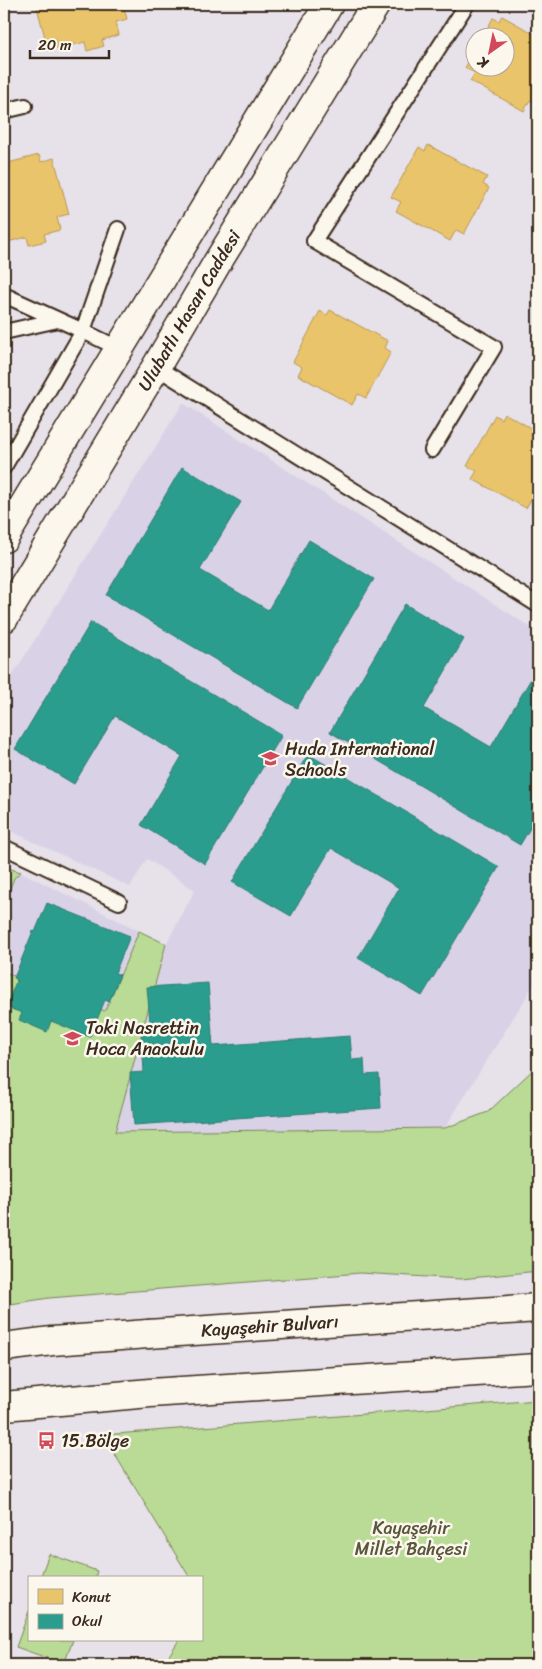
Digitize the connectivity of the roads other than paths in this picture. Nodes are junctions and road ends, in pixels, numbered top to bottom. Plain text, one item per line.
1 (329, 4) edge
2 (376, 4) edge
3 (467, 4) edge
4 (25, 106) dead end
5 (4, 111) edge
6 (118, 229) dead end
7 (4, 295) edge
8 (58, 320) junction
9 (83, 331) junction
10 (4, 332) edge
11 (120, 349) junction
12 (156, 367) junction
13 (432, 450) dead end
14 (4, 467) edge
15 (4, 538) edge
16 (538, 605) edge
17 (4, 618) edge
18 (4, 847) edge
19 (119, 902) dead end
20 (538, 1308) edge
21 (4, 1347) edge
22 (538, 1368) edge
23 (4, 1406) edge

1 - 11 main road
2 - 12 main road, Ulubatlı Hasan Caddesi
3 - 13 lane
4 - 5 lane
6 - 9 lane
7 - 8 lane
8 - 9 lane
8 - 10 lane
9 - 11 lane
9 - 14 lane
11 - 15 main road
12 - 16 lane
12 - 17 main road, Ulubatlı Hasan Caddesi
18 - 19 lane
20 - 21 main road, Kayaşehir Bulvarı, bridge
22 - 23 main road

